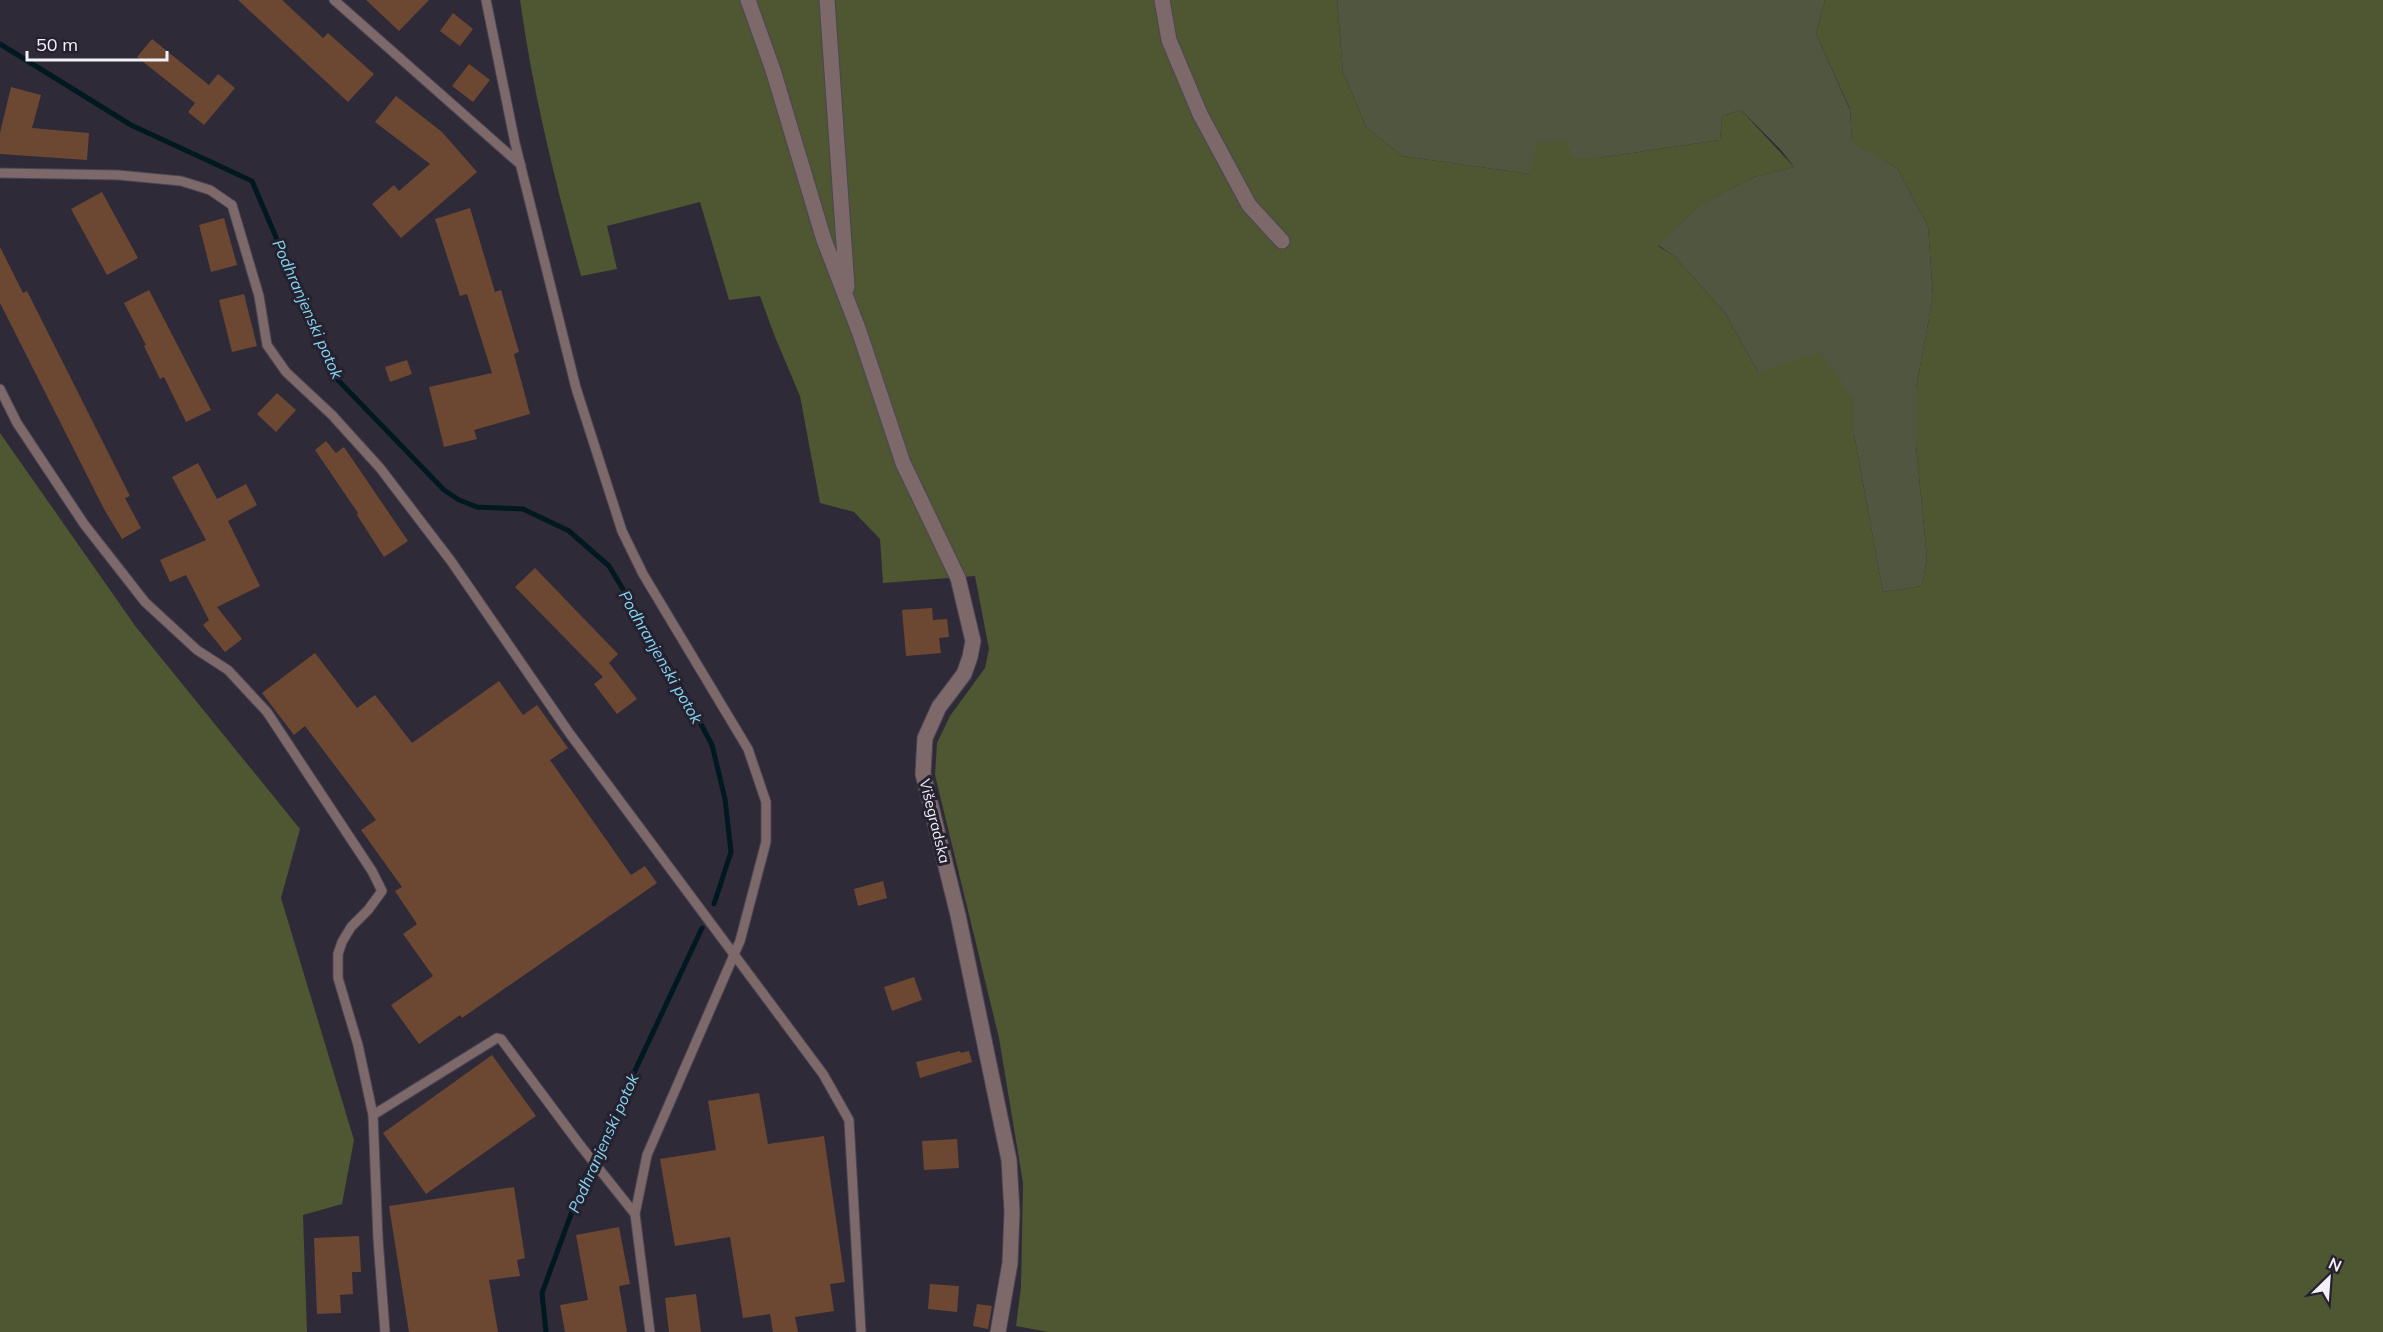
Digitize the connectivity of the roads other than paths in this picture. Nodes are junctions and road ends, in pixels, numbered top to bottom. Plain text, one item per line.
1 (334, 0) edge
2 (486, 0) edge
3 (748, 0) edge
4 (827, 0) edge
5 (1162, 0) edge
6 (521, 166) junction
7 (0, 173) edge
8 (1282, 241) dead end
9 (848, 302) junction
10 (0, 389) edge
11 (732, 954) junction
12 (373, 1115) junction
13 (635, 1214) junction
14 (385, 1332) edge
15 (650, 1332) edge
16 (861, 1332) edge
17 (998, 1332) edge

1 - 6 lane
2 - 6 lane
3 - 9 street
4 - 9 street
5 - 8 street
6 - 11 lane
7 - 11 lane
9 - 17 street, Višegradska
10 - 12 lane
11 - 13 lane
11 - 16 lane
12 - 13 lane
12 - 14 lane
13 - 15 lane

